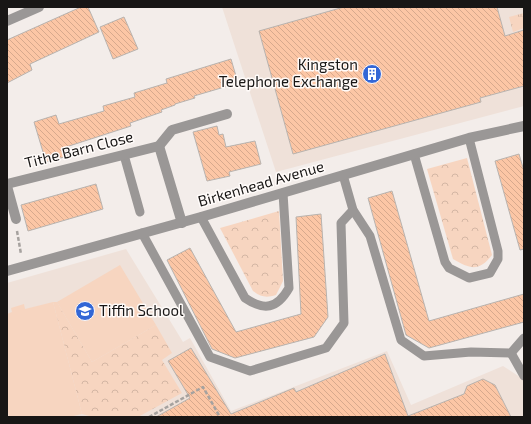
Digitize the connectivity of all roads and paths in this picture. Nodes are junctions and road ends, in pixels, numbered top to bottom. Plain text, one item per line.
1 (39, 7) edge
2 (7, 21) edge
3 (227, 114) dead end
4 (524, 126) edge
5 (469, 138) junction
6 (159, 146) junction
7 (414, 154) junction
8 (124, 155) junction
9 (343, 175) junction
10 (7, 185) edge
11 (283, 193) junction
12 (353, 210) junction
13 (140, 212) dead end
14 (201, 217) junction
15 (16, 219) joint
16 (182, 222) junction
17 (142, 233) junction
18 (24, 267) junction
19 (7, 271) edge
20 (524, 338) edge
21 (511, 353) junction
22 (524, 376) edge
23 (149, 417) edge
24 (220, 417) edge

1 - 2 street
3 - 6 street
4 - 5 street, Birkenhead Avenue
5 - 7 street, Birkenhead Avenue
5 - 7 lane
6 - 8 street, Tithe Barn Close
6 - 16 street
7 - 9 street, Birkenhead Avenue
8 - 10 street, Tithe Barn Close
8 - 13 lane
9 - 11 street, Birkenhead Avenue
9 - 12 lane
10 - 15 street, Tithe Barn Close
11 - 14 street, Birkenhead Avenue
11 - 14 lane
12 - 17 lane
12 - 21 lane
14 - 16 street, Birkenhead Avenue
15 - 18 path
16 - 17 street, Birkenhead Avenue
17 - 18 street, Birkenhead Avenue
18 - 19 street, Birkenhead Avenue
20 - 21 lane
21 - 22 lane
23 - 24 path

